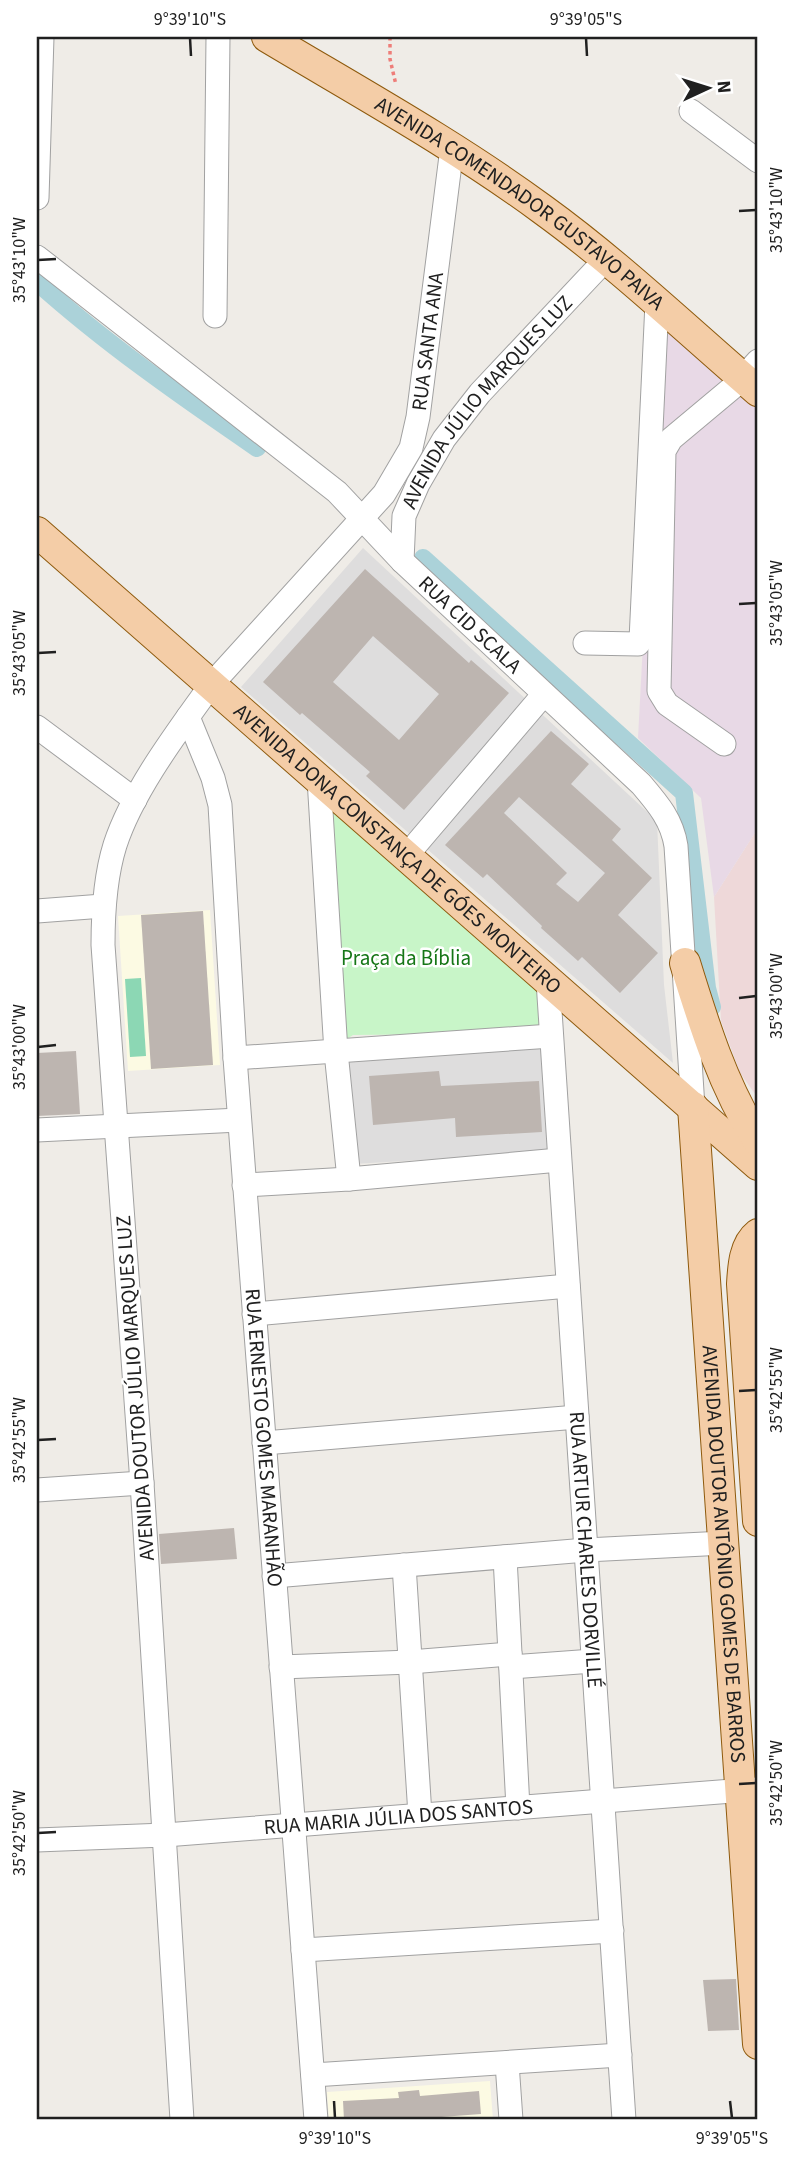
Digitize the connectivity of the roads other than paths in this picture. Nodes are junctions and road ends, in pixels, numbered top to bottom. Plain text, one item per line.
1 (42, 37) edge
2 (218, 37) edge
3 (267, 37) edge
4 (691, 111) dead end
5 (452, 148) junction
6 (758, 161) edge
7 (37, 198) edge
8 (37, 257) edge
9 (606, 259) junction
10 (657, 303) junction
11 (215, 316) dead end
12 (753, 377) edge
13 (361, 520) junction
14 (37, 532) edge
15 (401, 561) junction
16 (585, 643) dead end
17 (211, 685) junction
18 (544, 694) junction
19 (188, 717) junction
20 (37, 727) edge
21 (724, 744) dead end
22 (206, 757) junction
23 (162, 758) junction
24 (319, 779) junction
25 (135, 800) junction
26 (407, 855) junction
27 (103, 906) junction
28 (37, 911) edge
29 (685, 962) junction
30 (548, 981) junction
31 (551, 1036) junction
32 (336, 1052) junction
33 (234, 1058) junction
34 (693, 1107) junction
35 (239, 1120) junction
36 (115, 1126) junction
37 (37, 1130) edge
38 (758, 1142) edge
39 (559, 1160) junction
40 (758, 1165) edge
41 (349, 1179) junction
42 (244, 1185) junction
43 (758, 1234) edge
44 (742, 1284) junction
45 (568, 1286) junction
46 (707, 1288) junction
47 (254, 1314) junction
48 (577, 1417) junction
49 (264, 1443) junction
50 (142, 1483) junction
51 (37, 1490) edge
52 (758, 1521) edge
53 (724, 1543) junction
54 (586, 1550) junction
55 (505, 1557) junction
56 (404, 1565) junction
57 (274, 1576) junction
58 (510, 1661) junction
59 (593, 1661) junction
60 (410, 1662) junction
61 (281, 1667) junction
62 (750, 1789) edge
63 (603, 1802) junction
64 (518, 1808) junction
65 (420, 1815) junction
66 (293, 1824) junction
67 (166, 1835) junction
68 (37, 1840) edge
69 (611, 1931) junction
70 (303, 1951) junction
71 (758, 2044) edge
72 (620, 2056) junction
73 (507, 2063) junction
74 (313, 2075) junction
75 (182, 2120) edge
76 (316, 2120) edge
77 (511, 2120) edge
78 (624, 2120) edge

1 - 7 street
2 - 11 street
3 - 5 main road, AVENIDA COMENDADOR GUSTAVO PAIVA
4 - 6 street
5 - 9 main road, AVENIDA COMENDADOR GUSTAVO PAIVA
5 - 13 street, RUA SANTA ANA
8 - 13 street, RUA CID SCALA
9 - 10 main road, AVENIDA COMENDADOR GUSTAVO PAIVA
9 - 15 street, AVENIDA JÚLIO MARQUES LUZ
10 - 12 main road, AVENIDA COMENDADOR GUSTAVO PAIVA
10 - 16 street
12 - 21 street
13 - 15 street, RUA CID SCALA
13 - 17 street
14 - 17 main road, AVENIDA DONA CONSTANÇA DE GÓES MONTEIRO
15 - 18 street, RUA CID SCALA
17 - 19 street, AVENIDA DOUTOR JÚLIO MARQUES LUZ
17 - 24 main road, AVENIDA DONA CONSTANÇA DE GÓES MONTEIRO
18 - 26 street
18 - 29 street, RUA CID SCALA
19 - 22 street, RUA ERNESTO GOMES MARANHÃO
19 - 23 street, AVENIDA DOUTOR JÚLIO MARQUES LUZ
20 - 25 street
22 - 23 street
22 - 33 street, RUA ERNESTO GOMES MARANHÃO
23 - 25 street, AVENIDA DOUTOR JÚLIO MARQUES LUZ
24 - 26 main road, AVENIDA DONA CONSTANÇA DE GÓES MONTEIRO
24 - 32 street
25 - 27 street, AVENIDA DOUTOR JÚLIO MARQUES LUZ
26 - 30 main road, AVENIDA DONA CONSTANÇA DE GÓES MONTEIRO
27 - 28 street
27 - 36 street, AVENIDA DOUTOR JÚLIO MARQUES LUZ
29 - 34 street, RUA CID SCALA
29 - 38 main road
30 - 31 street, RUA ARTUR CHARLES DORVILLÉ
30 - 34 main road, AVENIDA DONA CONSTANÇA DE GÓES MONTEIRO
31 - 32 street
31 - 39 street, RUA ARTUR CHARLES DORVILLÉ
32 - 33 street
32 - 41 street
33 - 35 street, RUA ERNESTO GOMES MARANHÃO
34 - 40 main road, AVENIDA DONA CONSTANÇA DE GÓES MONTEIRO
34 - 46 main road, AVENIDA DOUTOR ANTÔNIO GOMES DE BARROS
35 - 36 street
35 - 42 street, RUA ERNESTO GOMES MARANHÃO
36 - 37 street
36 - 50 street, AVENIDA DOUTOR JÚLIO MARQUES LUZ
39 - 41 street
39 - 45 street, RUA ARTUR CHARLES DORVILLÉ
41 - 42 street
42 - 47 street, RUA ERNESTO GOMES MARANHÃO
43 - 44 main road, AVENIDA DOUTOR ANTÔNIO GOMES DE BARROS
44 - 46 main road
44 - 52 main road, AVENIDA DOUTOR ANTÔNIO GOMES DE BARROS
45 - 47 street
45 - 48 street, RUA ARTUR CHARLES DORVILLÉ
46 - 53 main road, AVENIDA DOUTOR ANTÔNIO GOMES DE BARROS
47 - 49 street, RUA ERNESTO GOMES MARANHÃO
48 - 49 street
48 - 54 street, RUA ARTUR CHARLES DORVILLÉ
49 - 57 street, RUA ERNESTO GOMES MARANHÃO
50 - 51 street
50 - 67 street, AVENIDA DOUTOR JÚLIO MARQUES LUZ
53 - 54 street
53 - 62 main road, AVENIDA DOUTOR ANTÔNIO GOMES DE BARROS
54 - 55 street
54 - 59 street, RUA ARTUR CHARLES DORVILLÉ
55 - 56 street
55 - 58 street
56 - 57 street
56 - 60 street
57 - 61 street, RUA ERNESTO GOMES MARANHÃO
58 - 59 street
58 - 60 street
58 - 64 street
59 - 63 street, RUA ARTUR CHARLES DORVILLÉ
60 - 61 street
60 - 65 street
61 - 66 street, RUA ERNESTO GOMES MARANHÃO
62 - 63 street, RUA MARIA JÚLIA DOS SANTOS
62 - 71 main road, AVENIDA DOUTOR ANTÔNIO GOMES DE BARROS
63 - 64 street, RUA MARIA JÚLIA DOS SANTOS
63 - 69 street, RUA ARTUR CHARLES DORVILLÉ
64 - 65 street, RUA MARIA JÚLIA DOS SANTOS
65 - 66 street, RUA MARIA JÚLIA DOS SANTOS
66 - 67 street, RUA MARIA JÚLIA DOS SANTOS
66 - 70 street, RUA ERNESTO GOMES MARANHÃO
67 - 68 street, RUA MARIA JÚLIA DOS SANTOS
67 - 75 street, AVENIDA DOUTOR JÚLIO MARQUES LUZ
69 - 70 street
69 - 72 street, RUA ARTUR CHARLES DORVILLÉ
70 - 74 street, RUA ERNESTO GOMES MARANHÃO
72 - 73 street
72 - 78 street, RUA ARTUR CHARLES DORVILLÉ
73 - 74 street
73 - 77 street
74 - 76 street, RUA ERNESTO GOMES MARANHÃO

